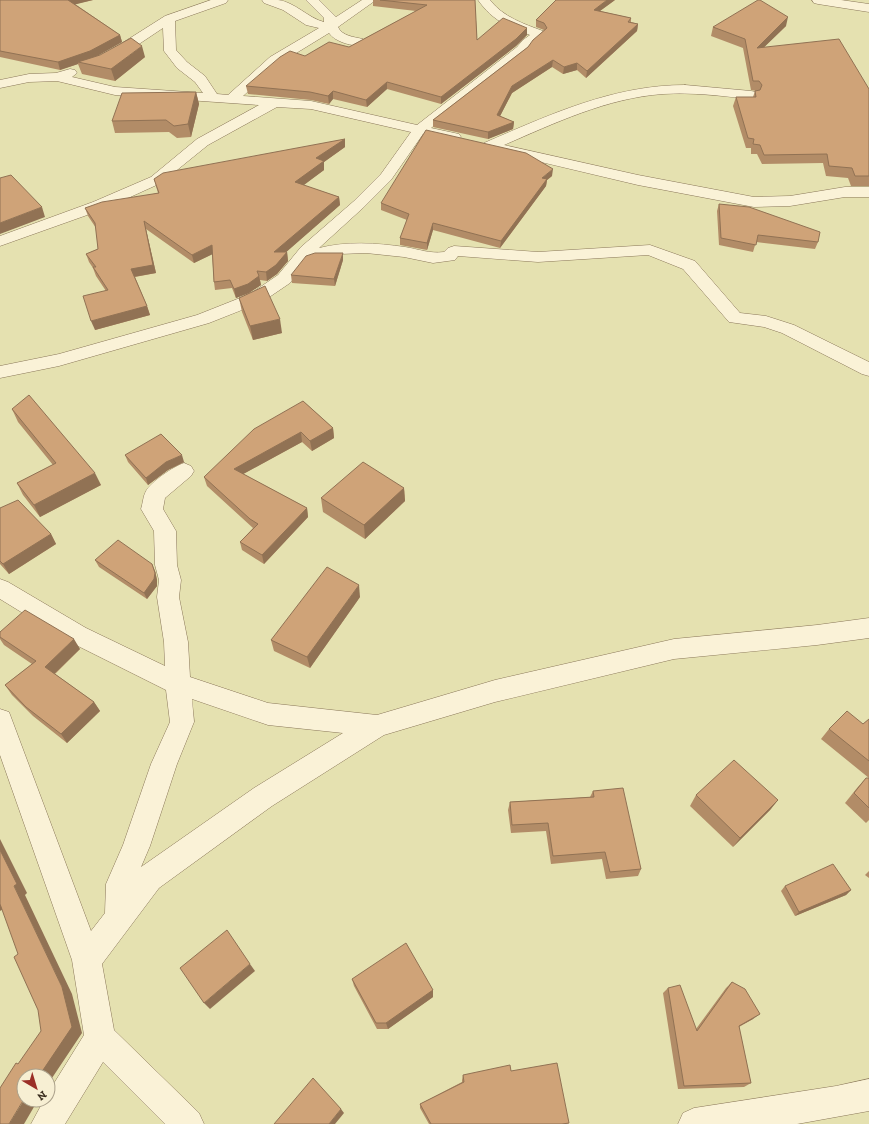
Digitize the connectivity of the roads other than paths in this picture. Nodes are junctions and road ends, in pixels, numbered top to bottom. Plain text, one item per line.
1 (222, 0) edge
2 (268, 0) edge
3 (312, 0) edge
4 (370, 0) edge
5 (484, 0) edge
6 (818, 0) edge
7 (869, 8) edge
8 (169, 19) junction
9 (330, 27) junction
10 (358, 42) edge
11 (98, 63) edge
12 (84, 68) edge
13 (57, 77) junction
14 (0, 84) edge
15 (751, 95) edge
16 (213, 98) junction
17 (232, 99) junction
18 (275, 102) junction
19 (419, 130) junction
20 (478, 143) junction
21 (869, 192) edge
22 (0, 241) edge
23 (300, 259) junction
24 (869, 370) edge
25 (0, 372) edge
26 (184, 471) dead end
27 (0, 588) edge
28 (869, 628) edge
29 (178, 684) junction
30 (0, 720) edge
31 (377, 726) junction
32 (119, 918) junction
33 (87, 960) junction
34 (100, 1038) junction
35 (869, 1095) edge
36 (47, 1124) edge
37 (188, 1124) edge
38 (694, 1124) edge

1 - 8 street
2 - 9 street
3 - 9 street
4 - 9 street
5 - 19 street
6 - 7 street
8 - 11 street
8 - 16 street
9 - 10 street
9 - 17 street
12 - 13 street
13 - 14 street
13 - 16 street
15 - 20 street
16 - 17 street
17 - 18 street
18 - 19 street
18 - 22 street
19 - 20 street
19 - 23 street
20 - 21 street
23 - 24 street
23 - 25 street
26 - 29 street
27 - 29 street
28 - 31 street
29 - 31 street
29 - 32 street
30 - 33 street
31 - 32 street
32 - 33 street
33 - 34 street
34 - 36 street
34 - 37 street
35 - 38 street

